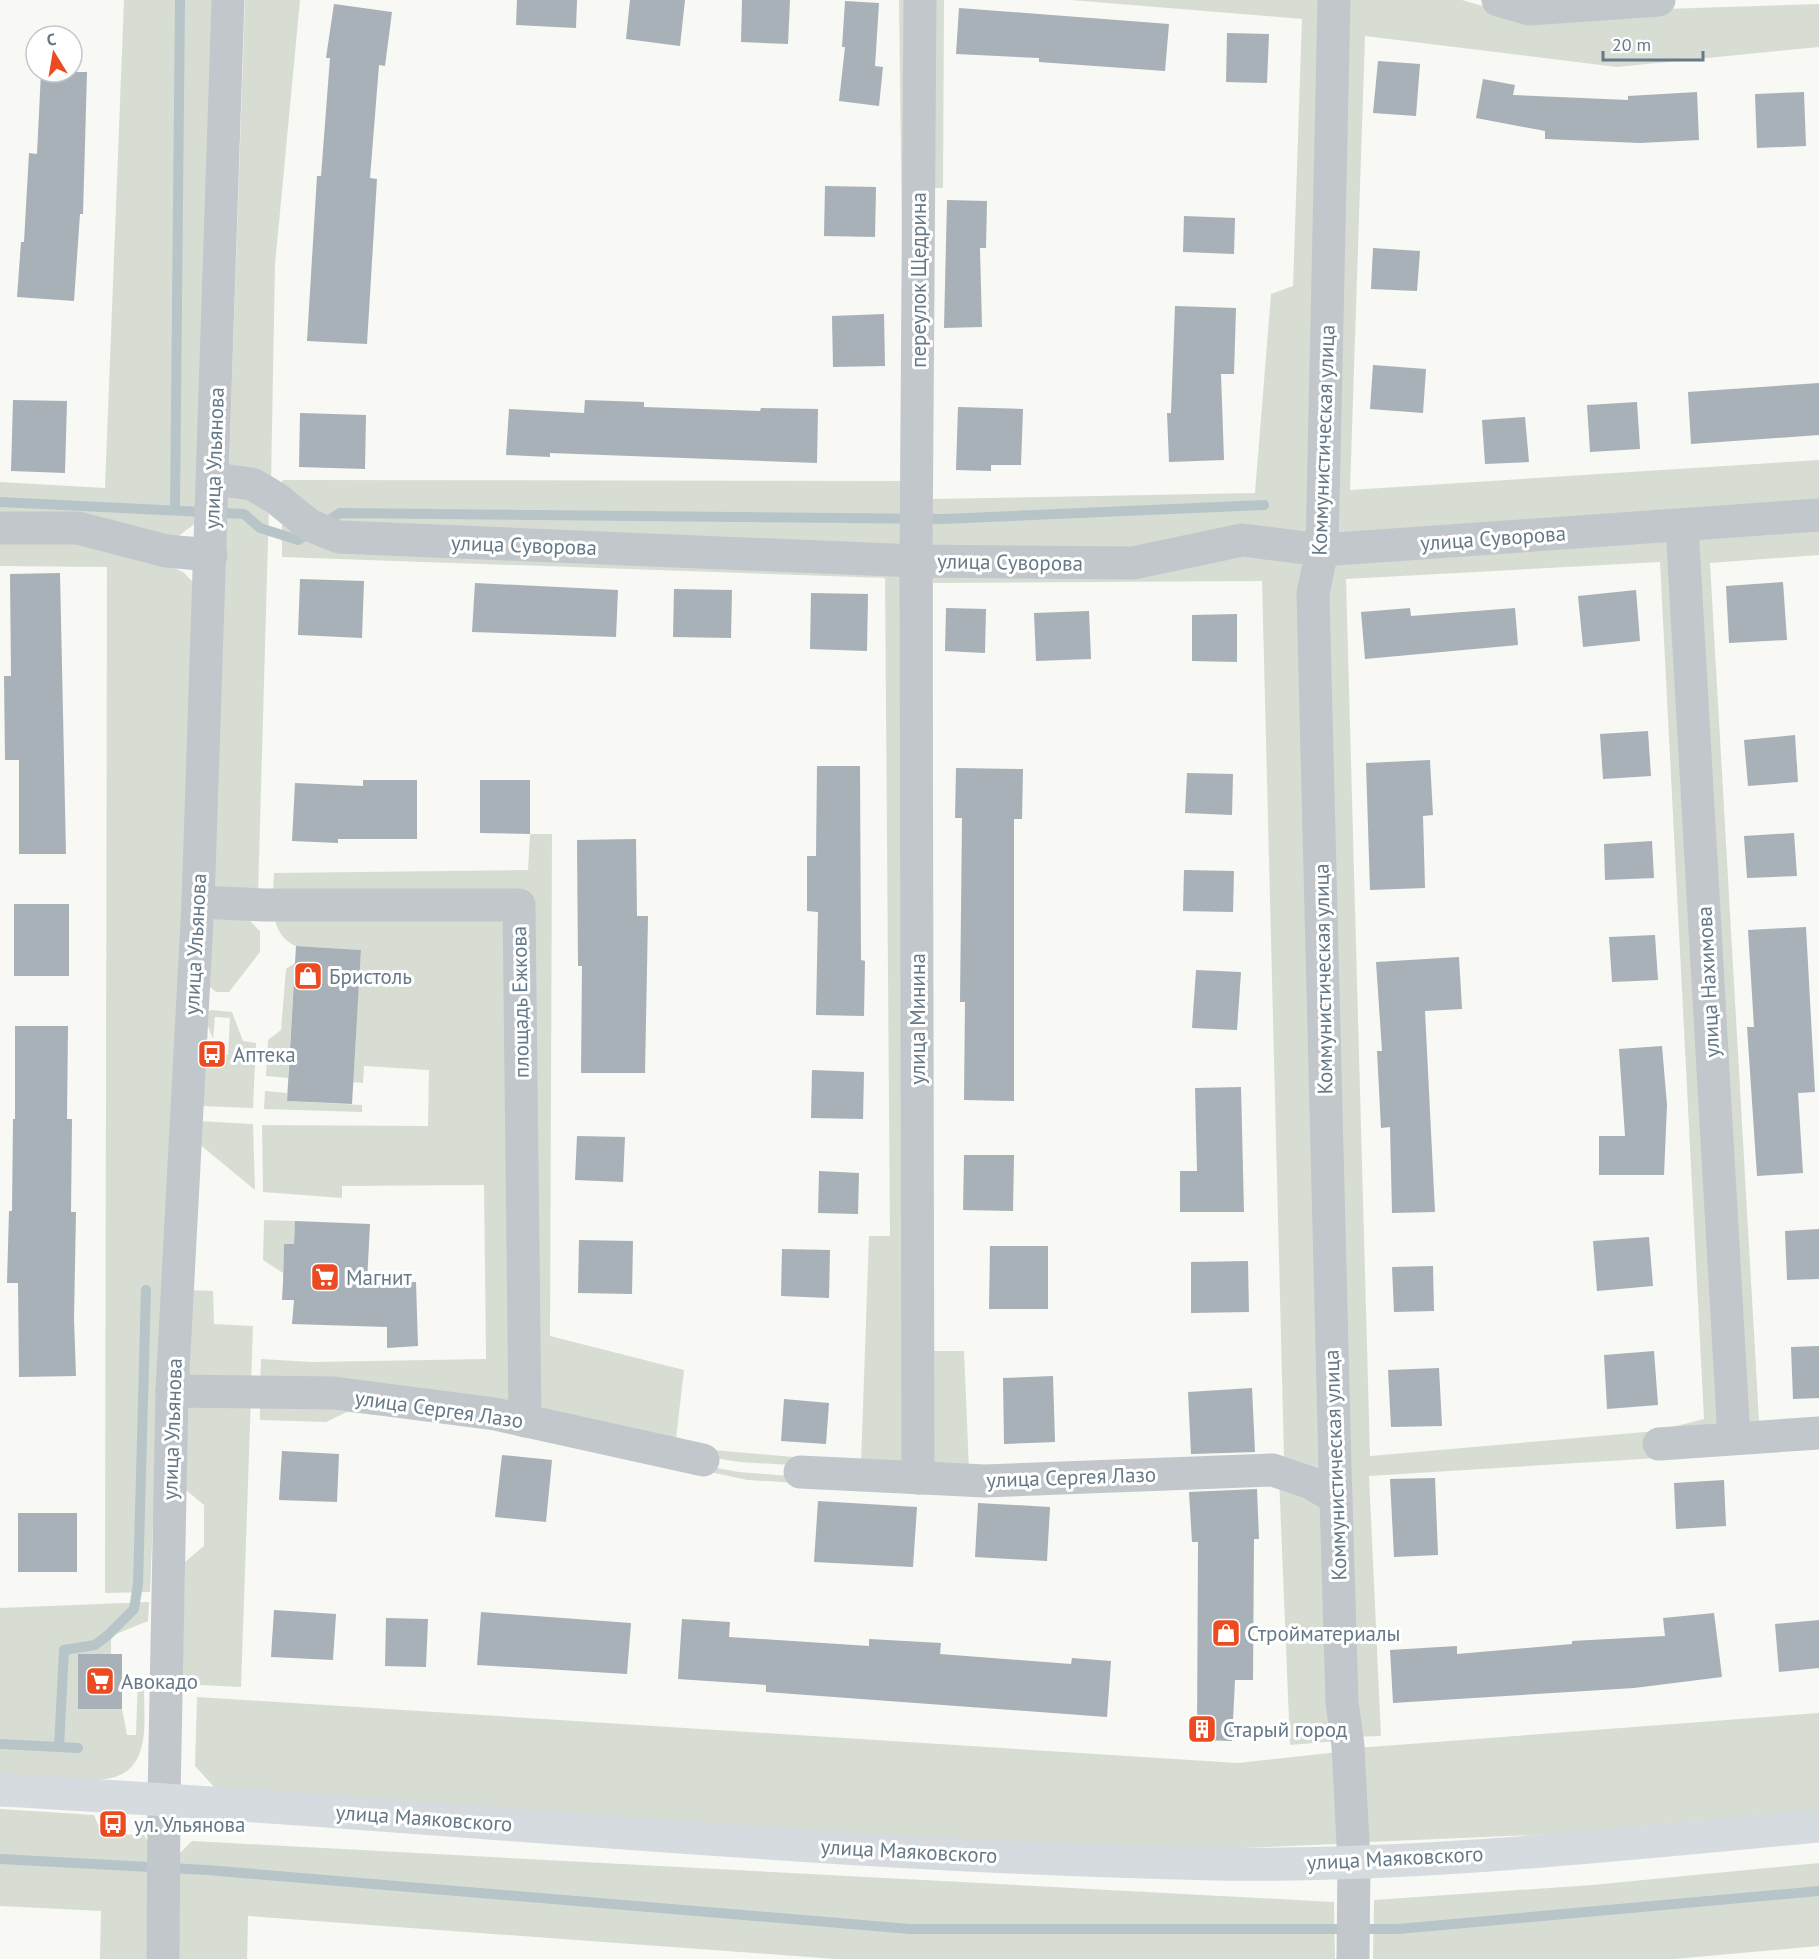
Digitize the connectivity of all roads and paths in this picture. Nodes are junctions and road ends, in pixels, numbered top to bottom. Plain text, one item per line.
1 (228, 0) edge
2 (920, 0) edge
3 (1334, 0) edge
4 (1498, 0) edge
5 (1659, 0) edge
6 (213, 479) junction
7 (1819, 515) edge
8 (1682, 526) junction
9 (0, 528) edge
10 (1322, 550) junction
11 (211, 555) junction
12 (916, 561) junction
13 (198, 902) junction
14 (172, 1391) junction
15 (525, 1421) junction
16 (1819, 1433) edge
17 (1734, 1438) junction
18 (1659, 1444) dead end
19 (702, 1461) dead end
20 (800, 1472) dead end
21 (918, 1478) junction
22 (1336, 1498) junction
23 (0, 1790) edge
24 (164, 1799) junction
25 (1819, 1826) edge
26 (1354, 1862) junction
27 (163, 1959) edge
28 (1353, 1959) edge

1 - 6 street, улица Ульянова
2 - 12 street, переулок Щедрина
3 - 10 street, Коммунистическая улица
4 - 5 street
6 - 11 street, улица Ульянова
6 - 12 street, улица Суворова
7 - 8 street, улица Суворова
8 - 10 street, улица Суворова
8 - 17 street, улица Нахимова
9 - 11 street
10 - 12 street, улица Суворова
10 - 22 street, Коммунистическая улица
11 - 13 street, улица Ульянова
12 - 21 street, улица Минина
13 - 14 street, улица Ульянова
13 - 15 street, площадь Ежкова
14 - 15 street, улица Сергея Лазо
14 - 24 street, улица Ульянова
15 - 19 street, улица Сергея Лазо
16 - 17 street
17 - 18 street
20 - 21 street, улица Сергея Лазо
21 - 22 street, улица Сергея Лазо
22 - 26 street, Коммунистическая улица
23 - 24 main road, улица Маяковского
24 - 26 main road, улица Маяковского
24 - 27 street, улица Ульянова
25 - 26 main road, улица Маяковского
26 - 28 street, Коммунистическая улица

